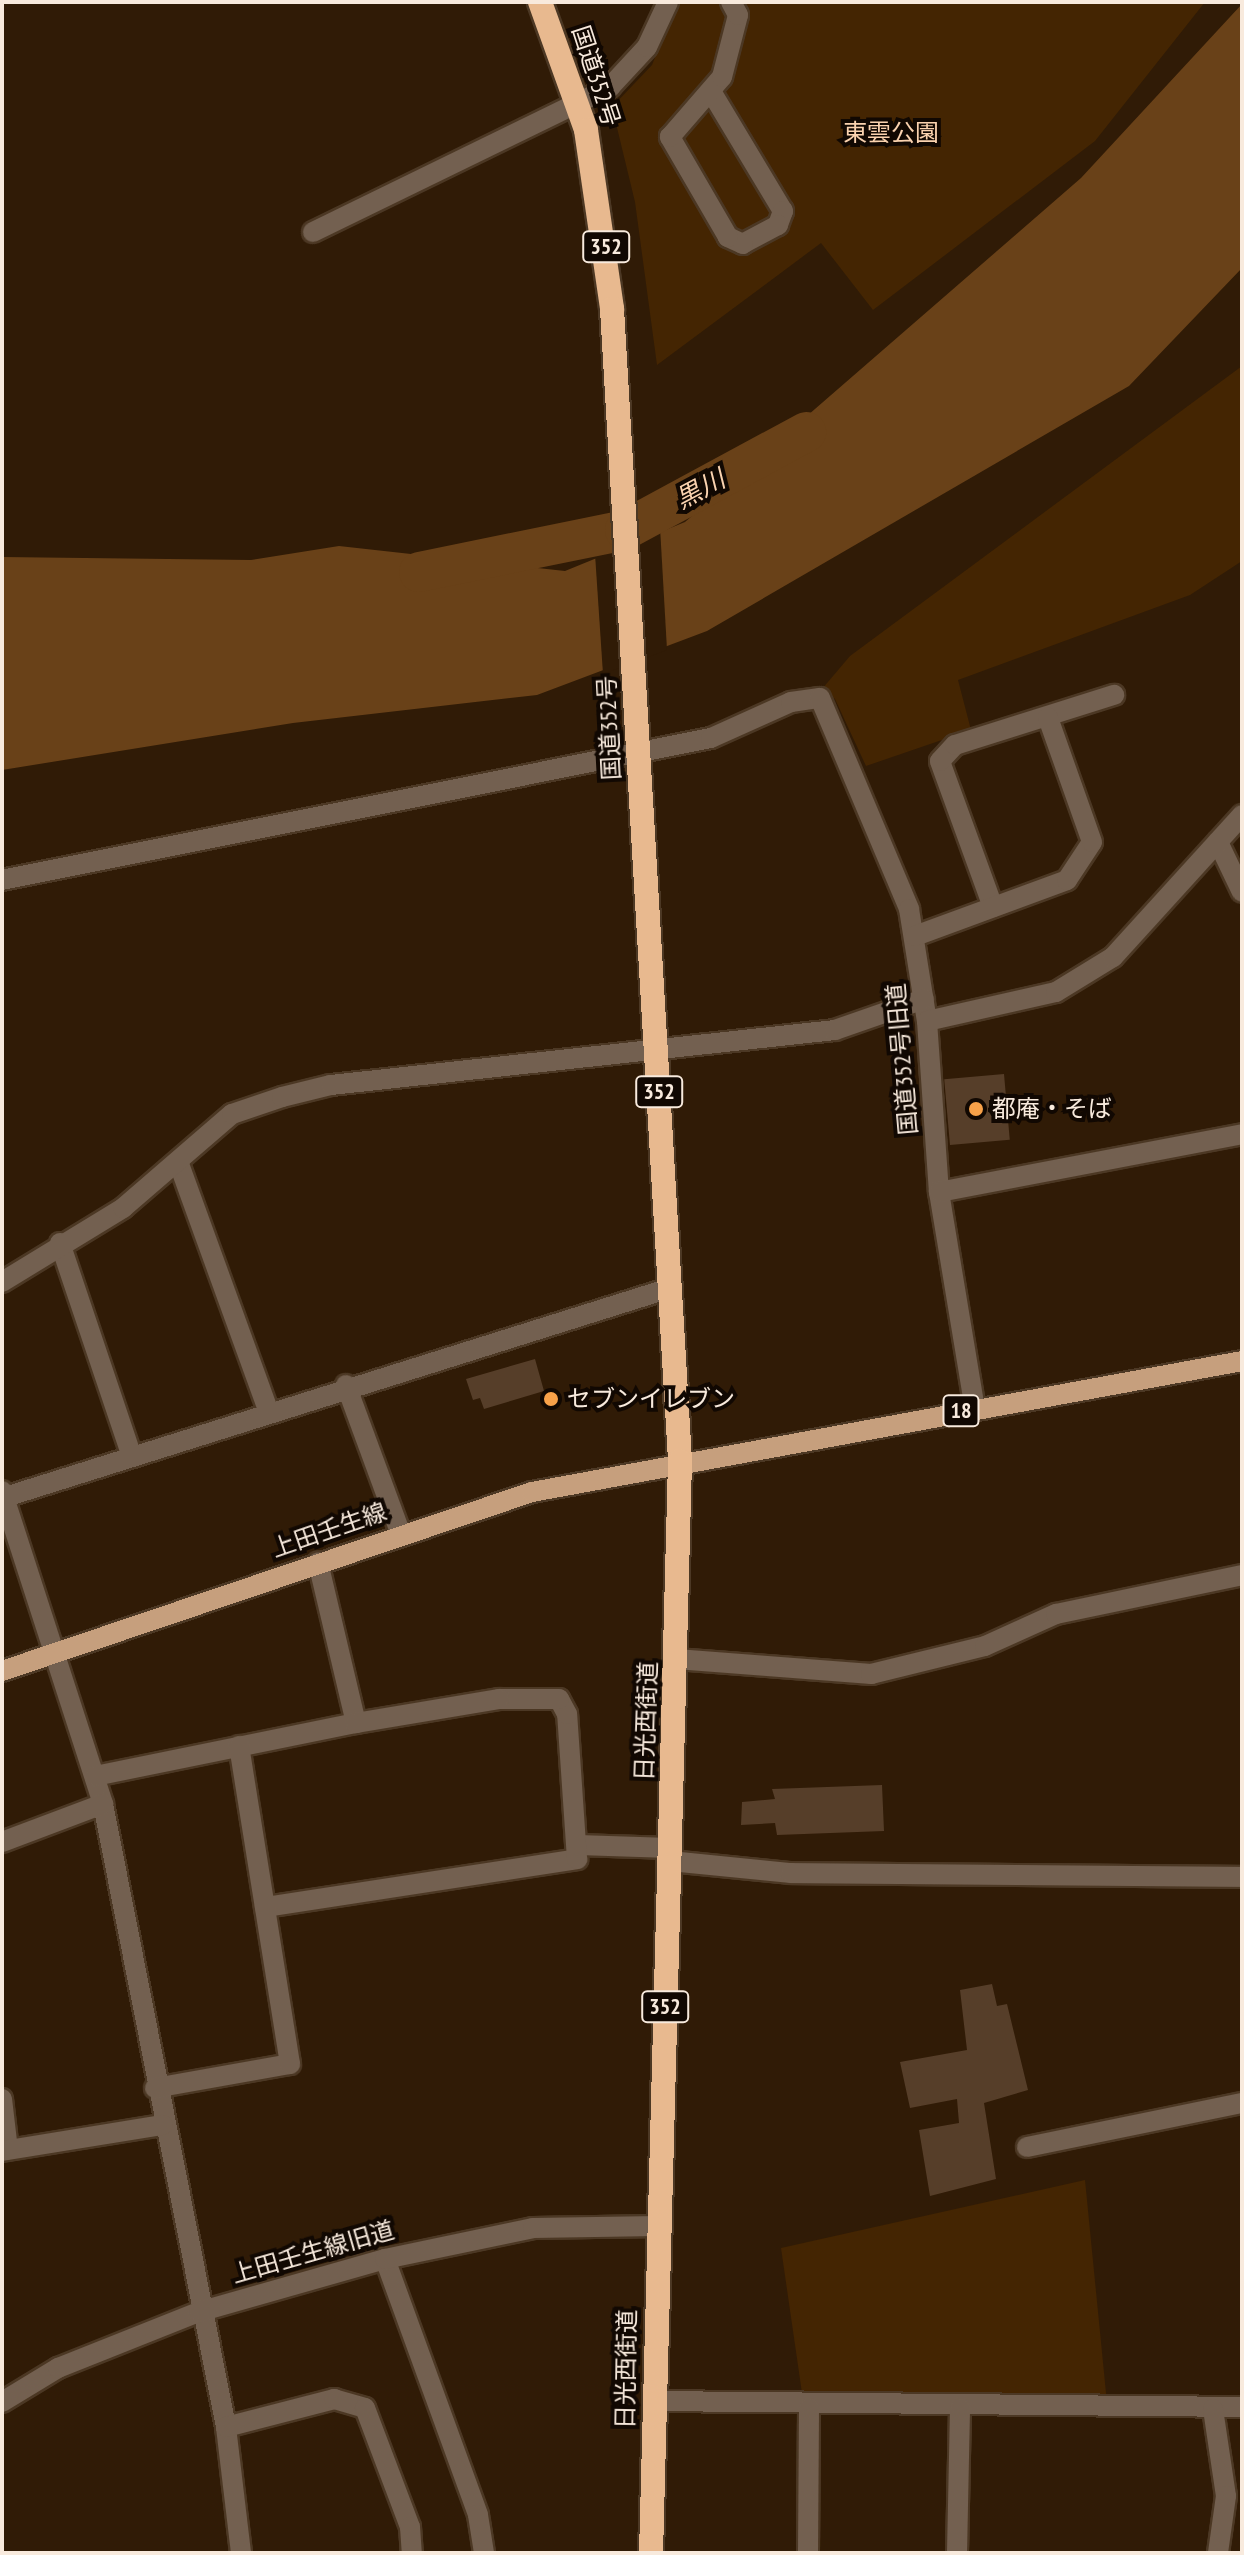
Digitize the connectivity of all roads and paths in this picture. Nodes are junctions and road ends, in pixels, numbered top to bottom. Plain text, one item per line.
1 (540, 2) edge
2 (668, 2) edge
3 (731, 2) edge
4 (712, 93) junction
5 (580, 102) junction
6 (313, 232) dead end
7 (1114, 695) dead end
8 (1048, 718) junction
9 (638, 753) junction
10 (1242, 815) edge
11 (1218, 842) junction
12 (2, 880) edge
13 (1242, 892) edge
14 (993, 907) junction
15 (915, 936) junction
16 (924, 999) junction
17 (927, 1021) junction
18 (656, 1053) junction
19 (1242, 1134) edge
20 (179, 1164) junction
21 (939, 1192) junction
22 (60, 1243) junction
23 (2, 1282) edge
24 (670, 1288) junction
25 (1242, 1361) edge
26 (346, 1385) junction
27 (975, 1409) junction
28 (268, 1410) junction
29 (131, 1454) junction
30 (680, 1461) junction
31 (3, 1495) edge
32 (400, 1532) junction
33 (318, 1562) junction
34 (1242, 1575) edge
35 (57, 1652) junction
36 (676, 1659) junction
37 (2, 1671) edge
38 (356, 1723) junction
39 (239, 1746) junction
40 (95, 1776) junction
41 (103, 1804) junction
42 (2, 1842) edge
43 (578, 1845) junction
44 (670, 1854) junction
45 (1242, 1877) edge
46 (265, 1907) junction
47 (155, 2088) junction
48 (2, 2099) edge
49 (1242, 2103) edge
50 (163, 2125) junction
51 (1027, 2147) dead end
52 (5, 2151) edge
53 (658, 2226) junction
54 (385, 2259) junction
55 (199, 2312) junction
56 (653, 2401) junction
57 (2, 2402) edge
58 (1242, 2407) edge
59 (809, 2408) junction
60 (960, 2408) junction
61 (1213, 2409) junction
62 (226, 2427) junction
63 (241, 2553) edge
64 (412, 2553) edge
65 (484, 2553) edge
66 (651, 2553) edge
67 (808, 2553) edge
68 (957, 2553) edge
69 (1218, 2553) edge

1 - 5 highway, 国道352号 / 352
2 - 5 street
3 - 4 street
4 - 4 street
5 - 6 street
5 - 9 highway, 国道352号 / 352
7 - 8 street
8 - 14 street
8 - 14 street
9 - 12 street
9 - 15 street, 国道352号旧道
9 - 18 highway, 国道352号 / 352
10 - 11 street
11 - 13 street
11 - 17 street
14 - 15 street
15 - 16 street, 国道352号旧道
16 - 17 street, 国道352号旧道
16 - 18 street
17 - 21 street, 国道352号旧道
18 - 20 street
18 - 24 highway, 国道352号 / 352
19 - 21 street
20 - 22 street
20 - 28 street
21 - 27 street, 国道352号旧道
22 - 23 street
22 - 29 street
24 - 26 street
24 - 30 highway, 国道352号 / 352
25 - 27 main road, 18
26 - 28 street
26 - 32 street
27 - 30 main road, 18
28 - 29 street
29 - 31 street
30 - 32 main road, 上田壬生線
30 - 36 highway, 日光西街道 / 352
31 - 35 street
32 - 33 main road, 上田壬生線
33 - 35 main road, 上田壬生線
33 - 38 street
34 - 36 street
35 - 37 main road, 上田壬生線
35 - 40 street
36 - 44 highway, 日光西街道 / 352
38 - 39 street
38 - 43 street
39 - 40 street
39 - 46 street
40 - 41 street
41 - 42 street
41 - 47 street
43 - 44 street
43 - 46 street
44 - 45 street
44 - 53 highway, 日光西街道 / 352
46 - 47 street
47 - 50 street
48 - 52 street
49 - 51 street
50 - 52 street
50 - 55 street
53 - 54 street, 上田壬生線旧道
53 - 56 highway, 日光西街道 / 352
54 - 55 street, 上田壬生線旧道
54 - 65 street
55 - 57 street, 上田壬生線旧道
55 - 62 street
56 - 59 street
56 - 66 highway, 日光西街道 / 352
58 - 61 street
59 - 60 street
59 - 67 street
60 - 61 street
60 - 68 street
61 - 69 street
62 - 63 street
62 - 64 street

